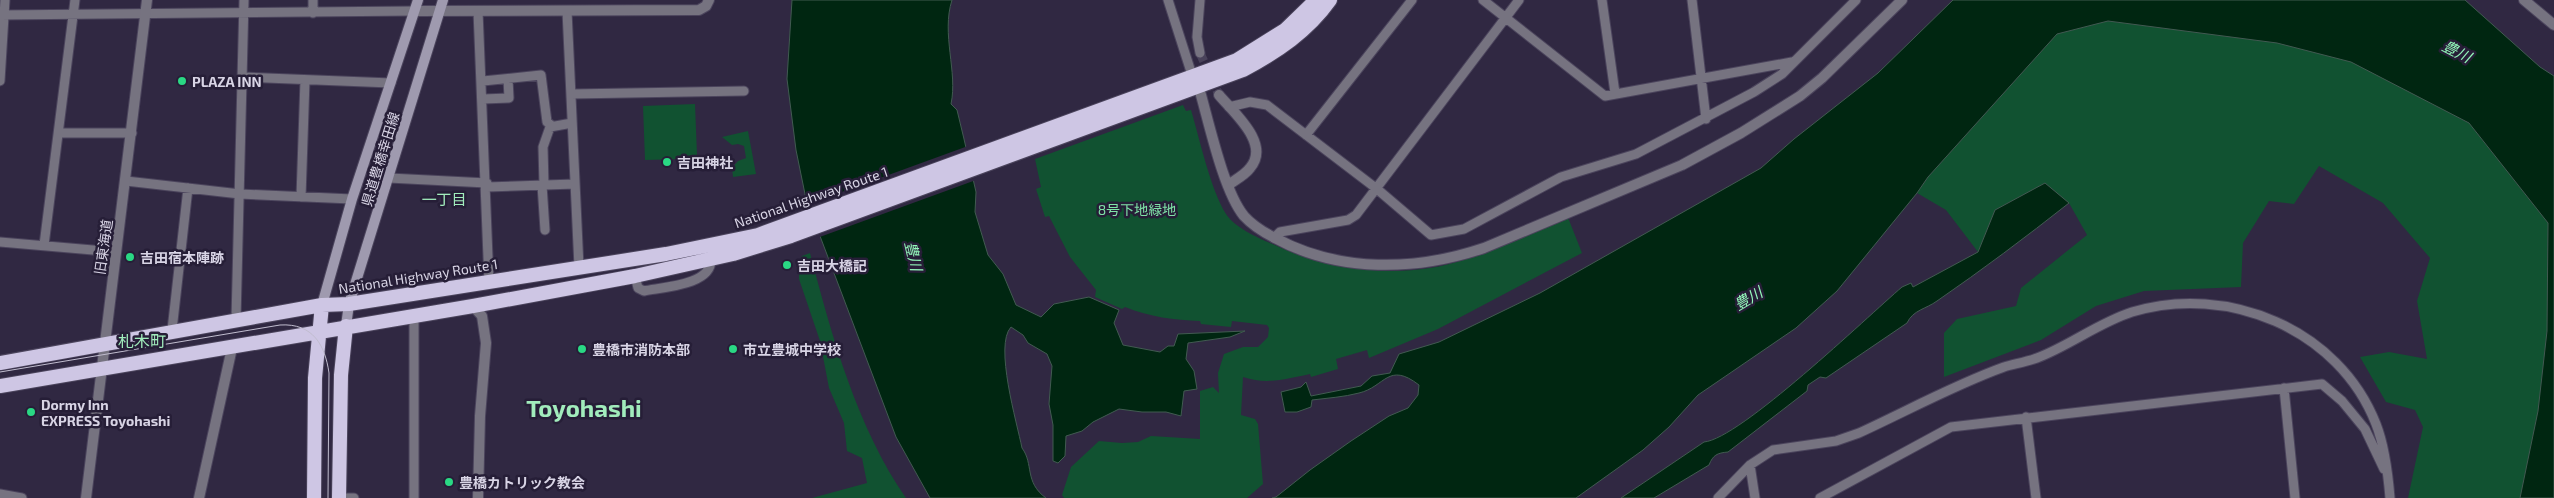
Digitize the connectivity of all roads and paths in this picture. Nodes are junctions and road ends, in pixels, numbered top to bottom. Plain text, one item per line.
1 (5, 0) edge
2 (75, 0) edge
3 (147, 0) edge
4 (244, 0) edge
5 (313, 0) edge
6 (418, 0) edge
7 (709, 0) edge
8 (1168, 0) edge
9 (1200, 0) edge
10 (1316, 0) edge
11 (1330, 0) edge
12 (1412, 0) edge
13 (1483, 0) edge
14 (1519, 0) edge
15 (1602, 0) edge
16 (1692, 0) edge
17 (1856, 0) edge
18 (1902, 0) edge
19 (2524, 0) edge
20 (442, 5) edge
21 (608, 5) edge
22 (414, 11) junction
23 (567, 11) junction
24 (478, 12) junction
25 (313, 13) junction
26 (75, 14) junction
27 (146, 14) junction
28 (245, 14) junction
29 (3, 15) edge
30 (1505, 18) junction
31 (2554, 25) edge
32 (1200, 52) tunnel mouth
33 (1792, 62) junction
34 (243, 77) junction
35 (1701, 77) junction
36 (0, 79) edge
37 (508, 79) junction
38 (305, 80) junction
39 (483, 81) junction
40 (391, 83) junction
41 (1190, 83) junction
42 (744, 91) dead end
43 (1615, 93) junction
44 (571, 94) junction
45 (1219, 95) tunnel mouth
46 (483, 99) junction
47 (1229, 107) junction
48 (1706, 119) junction
49 (572, 123) junction
50 (551, 125) junction
51 (59, 133) junction
52 (132, 133) junction
53 (1306, 135) junction
54 (389, 178) junction
55 (126, 181) junction
56 (575, 184) junction
57 (487, 185) junction
58 (543, 185) junction
59 (1228, 185) junction
60 (188, 188) junction
61 (1377, 188) junction
62 (240, 194) junction
63 (301, 197) junction
64 (352, 199) junction
65 (545, 230) dead end
66 (790, 230) junction
67 (1274, 238) junction
68 (0, 242) edge
69 (44, 245) junction
70 (116, 252) junction
71 (579, 267) junction
72 (489, 282) junction
73 (349, 304) junction
74 (322, 305) junction
75 (473, 306) junction
76 (414, 316) junction
77 (236, 320) junction
78 (346, 326) junction
79 (172, 330) junction
80 (318, 332) junction
81 (104, 345) junction
82 (232, 348) junction
83 (0, 363) edge
84 (100, 369) junction
85 (0, 386) edge
86 (2284, 388) junction
87 (2026, 417) junction
88 (1750, 465) junction
89 (2388, 476) junction
90 (0, 494) edge
91 (22, 498) edge
92 (86, 498) edge
93 (199, 498) edge
94 (314, 498) edge
95 (339, 498) edge
96 (354, 498) edge
97 (414, 498) edge
98 (478, 498) edge
99 (1718, 498) edge
100 (1755, 498) edge
101 (1820, 498) edge
102 (2036, 498) edge
103 (2295, 498) edge
104 (2390, 498) edge

1 - 29 street
2 - 26 street
3 - 27 street, 旧東海道
4 - 28 street
5 - 25 street
6 - 22 main road, 県道豊橋幸田線
7 - 21 street
8 - 41 street
9 - 32 street
10 - 41 highway, National Highway Route 1
11 - 41 highway, National Highway Route 1
12 - 53 street
13 - 30 street
14 - 30 street
15 - 43 street
16 - 35 street
17 - 33 street
18 - 67 street
19 - 31 street
20 - 22 street
20 - 24 street
20 - 54 main road, 県道豊橋幸田線
21 - 23 street
22 - 25 street
22 - 40 main road, 県道豊橋幸田線
23 - 24 street
23 - 44 street
24 - 39 street
25 - 28 street
26 - 27 street
26 - 29 street
26 - 51 street
27 - 28 street
27 - 52 street, 旧東海道
28 - 34 street
29 - 36 street
30 - 43 street
30 - 61 street
33 - 35 street
33 - 48 street
34 - 38 street
34 - 62 street
35 - 43 street
35 - 48 street
37 - 39 street
37 - 46 street
37 - 50 street
38 - 40 street
38 - 63 street
39 - 46 street
40 - 64 main road, 県道豊橋幸田線
41 - 59 street
41 - 66 highway, National Highway Route 1
42 - 44 street
44 - 49 street
45 - 47 street
46 - 57 street
47 - 53 street
47 - 59 street
48 - 61 street
49 - 50 street
49 - 56 street
50 - 58 street
51 - 52 street
51 - 69 street
52 - 55 street, 旧東海道
53 - 61 street
54 - 57 street
54 - 73 main road, 県道豊橋幸田線
55 - 60 street
55 - 70 street, 旧東海道
56 - 58 street
56 - 71 street
57 - 58 street
57 - 72 street
58 - 65 street
59 - 67 street
60 - 62 street
60 - 79 street
61 - 67 street
62 - 63 street
62 - 77 street
63 - 64 street
64 - 74 main road, 県道豊橋幸田線
66 - 71 highway, National Highway Route 1
66 - 75 highway, National Highway Route 1
68 - 69 street
69 - 70 street
70 - 81 street, 旧東海道
71 - 72 highway, National Highway Route 1
72 - 73 highway, National Highway Route 1
73 - 74 highway, National Highway Route 1
73 - 78 main road, 県道豊橋幸田線
74 - 77 highway
74 - 80 highway, National Highway Route 1
75 - 76 highway, National Highway Route 1
75 - 98 street
76 - 78 highway, National Highway Route 1
76 - 97 street
77 - 79 highway
78 - 80 highway, National Highway Route 1
78 - 95 highway
79 - 81 highway
80 - 82 highway, National Highway Route 1
80 - 94 highway, National Highway Route 1
81 - 83 highway
81 - 84 street, 旧東海道
82 - 84 highway, National Highway Route 1
82 - 93 street
84 - 85 highway, National Highway Route 1
84 - 92 street, 旧東海道
86 - 87 street
86 - 89 street
86 - 103 street
87 - 101 street
87 - 102 street
88 - 89 street
88 - 99 street
88 - 100 street
89 - 104 street
90 - 91 street
95 - 96 street

